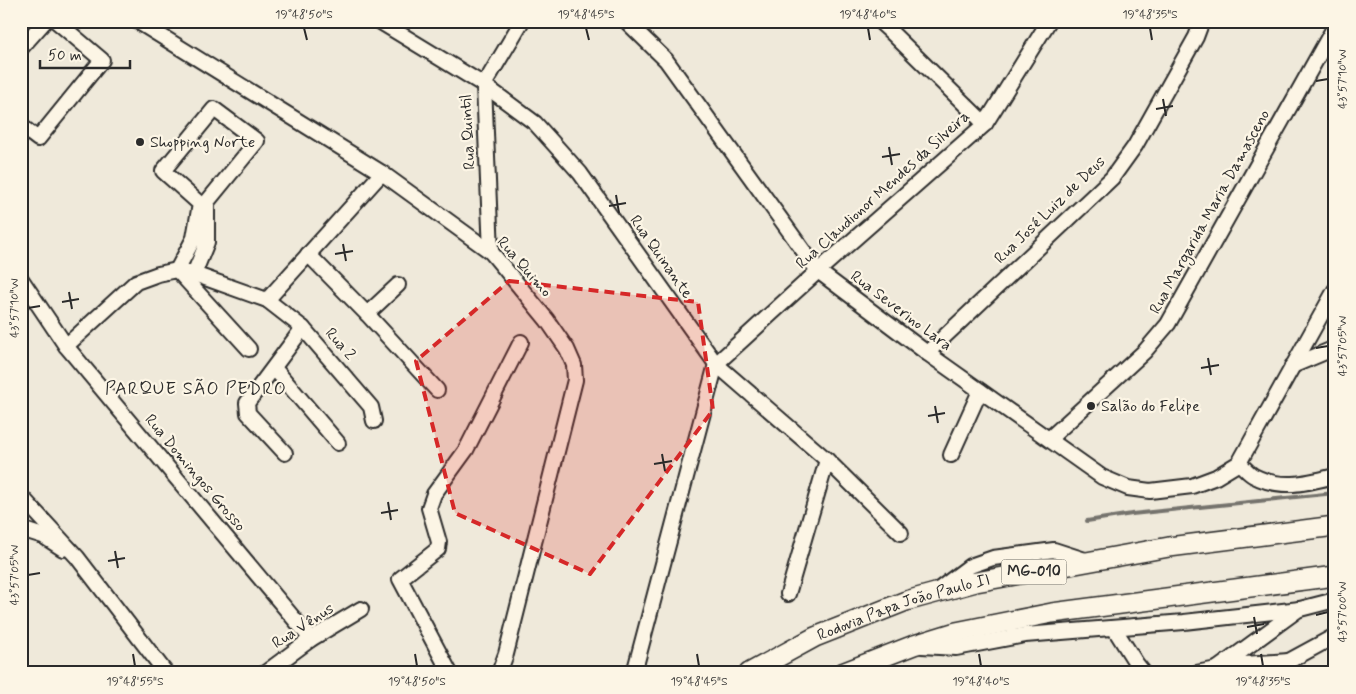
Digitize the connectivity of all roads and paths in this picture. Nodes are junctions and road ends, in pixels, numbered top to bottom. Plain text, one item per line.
1 (44, 21) edge
2 (56, 21) edge
3 (137, 21) edge
4 (379, 21) edge
5 (522, 21) edge
6 (626, 21) edge
7 (878, 21) edge
8 (1049, 21) edge
9 (1202, 21) edge
10 (1335, 26) edge
11 (21, 48) edge
12 (484, 86) junction
13 (985, 124) junction
14 (21, 126) edge
15 (382, 173) junction
16 (201, 240) junction
17 (491, 252) junction
18 (308, 254) junction
19 (177, 270) junction
20 (818, 271) junction
21 (194, 274) junction
22 (21, 278) edge
23 (398, 285) dead end
24 (1335, 290) edge
25 (267, 300) junction
26 (366, 314) junction
27 (303, 328) junction
28 (521, 342) dead end
29 (66, 346) junction
30 (1335, 348) edge
31 (249, 349) dead end
32 (927, 353) junction
33 (716, 364) junction
34 (1292, 366) junction
35 (274, 368) junction
36 (437, 390) dead end
37 (980, 391) junction
38 (374, 421) dead end
39 (1049, 439) junction
40 (338, 443) dead end
41 (285, 453) dead end
42 (951, 455) dead end
43 (827, 460) junction
44 (1239, 463) junction
45 (1335, 476) edge
46 (21, 496) edge
47 (1335, 526) edge
48 (21, 528) edge
49 (901, 533) dead end
50 (77, 557) junction
51 (1335, 576) edge
52 (788, 594) dead end
53 (1335, 600) edge
54 (361, 609) dead end
55 (1300, 609) junction
56 (1114, 628) junction
57 (1335, 636) edge
58 (311, 639) junction
59 (914, 646) junction
60 (1289, 661) junction
61 (1217, 669) junction
62 (166, 673) edge
63 (265, 673) edge
64 (450, 673) edge
65 (499, 673) edge
66 (634, 673) edge
67 (749, 673) edge
68 (842, 673) edge
69 (1144, 673) edge
70 (1196, 673) edge
71 (1274, 673) edge

1 - 11 street
2 - 14 street
3 - 15 street, Rua Quimo
4 - 12 street, Rua Quinante
5 - 12 street, Rua Quintil
6 - 20 street, Rua Severino Lara
7 - 13 street
8 - 13 street, Rua Claudionor Mendes da Silveira
9 - 32 street, Rua José Luiz de Deus
10 - 39 street, Rua Margarida Maria Damasceno
12 - 17 street, Rua Quintil
12 - 33 street, Rua Quinante
13 - 20 street, Rua Claudionor Mendes da Silveira
15 - 17 street, Rua Quimo
15 - 18 street
16 - 16 street
16 - 19 street
16 - 21 street
17 - 65 street, Rua Quimo
18 - 25 street
18 - 26 street
19 - 21 street, Rua 2
19 - 29 street
19 - 31 street
20 - 32 street, Rua Severino Lara
20 - 33 street, Rua Claudionor Mendes da Silveira
21 - 25 street, Rua 2
22 - 29 street, Rua Domingos Grosso
23 - 26 street
24 - 34 street
25 - 27 street, Rua 2
26 - 36 street
27 - 35 street
27 - 38 street, Rua 2
28 - 64 street
29 - 58 street, Rua Domingos Grosso
30 - 34 street
32 - 37 street, Rua Severino Lara
33 - 43 street, Rua Quinante
33 - 66 street
34 - 44 street
35 - 40 street
35 - 41 street
37 - 39 street, Rua Severino Lara
37 - 42 street
39 - 44 street, Rua Severino Lara
43 - 49 street, Rua Quinante
43 - 52 street
44 - 45 street
46 - 50 street
47 - 67 highway, Rodovia Papa João Paulo II / MG-010
48 - 50 street
50 - 62 street
51 - 59 highway
53 - 55 street
54 - 58 street, Rua Vênus
55 - 56 street
55 - 61 street
56 - 59 street
56 - 69 street
57 - 60 street
58 - 63 street, Rua Vênus
59 - 68 highway
60 - 61 street
60 - 71 street
61 - 70 street

